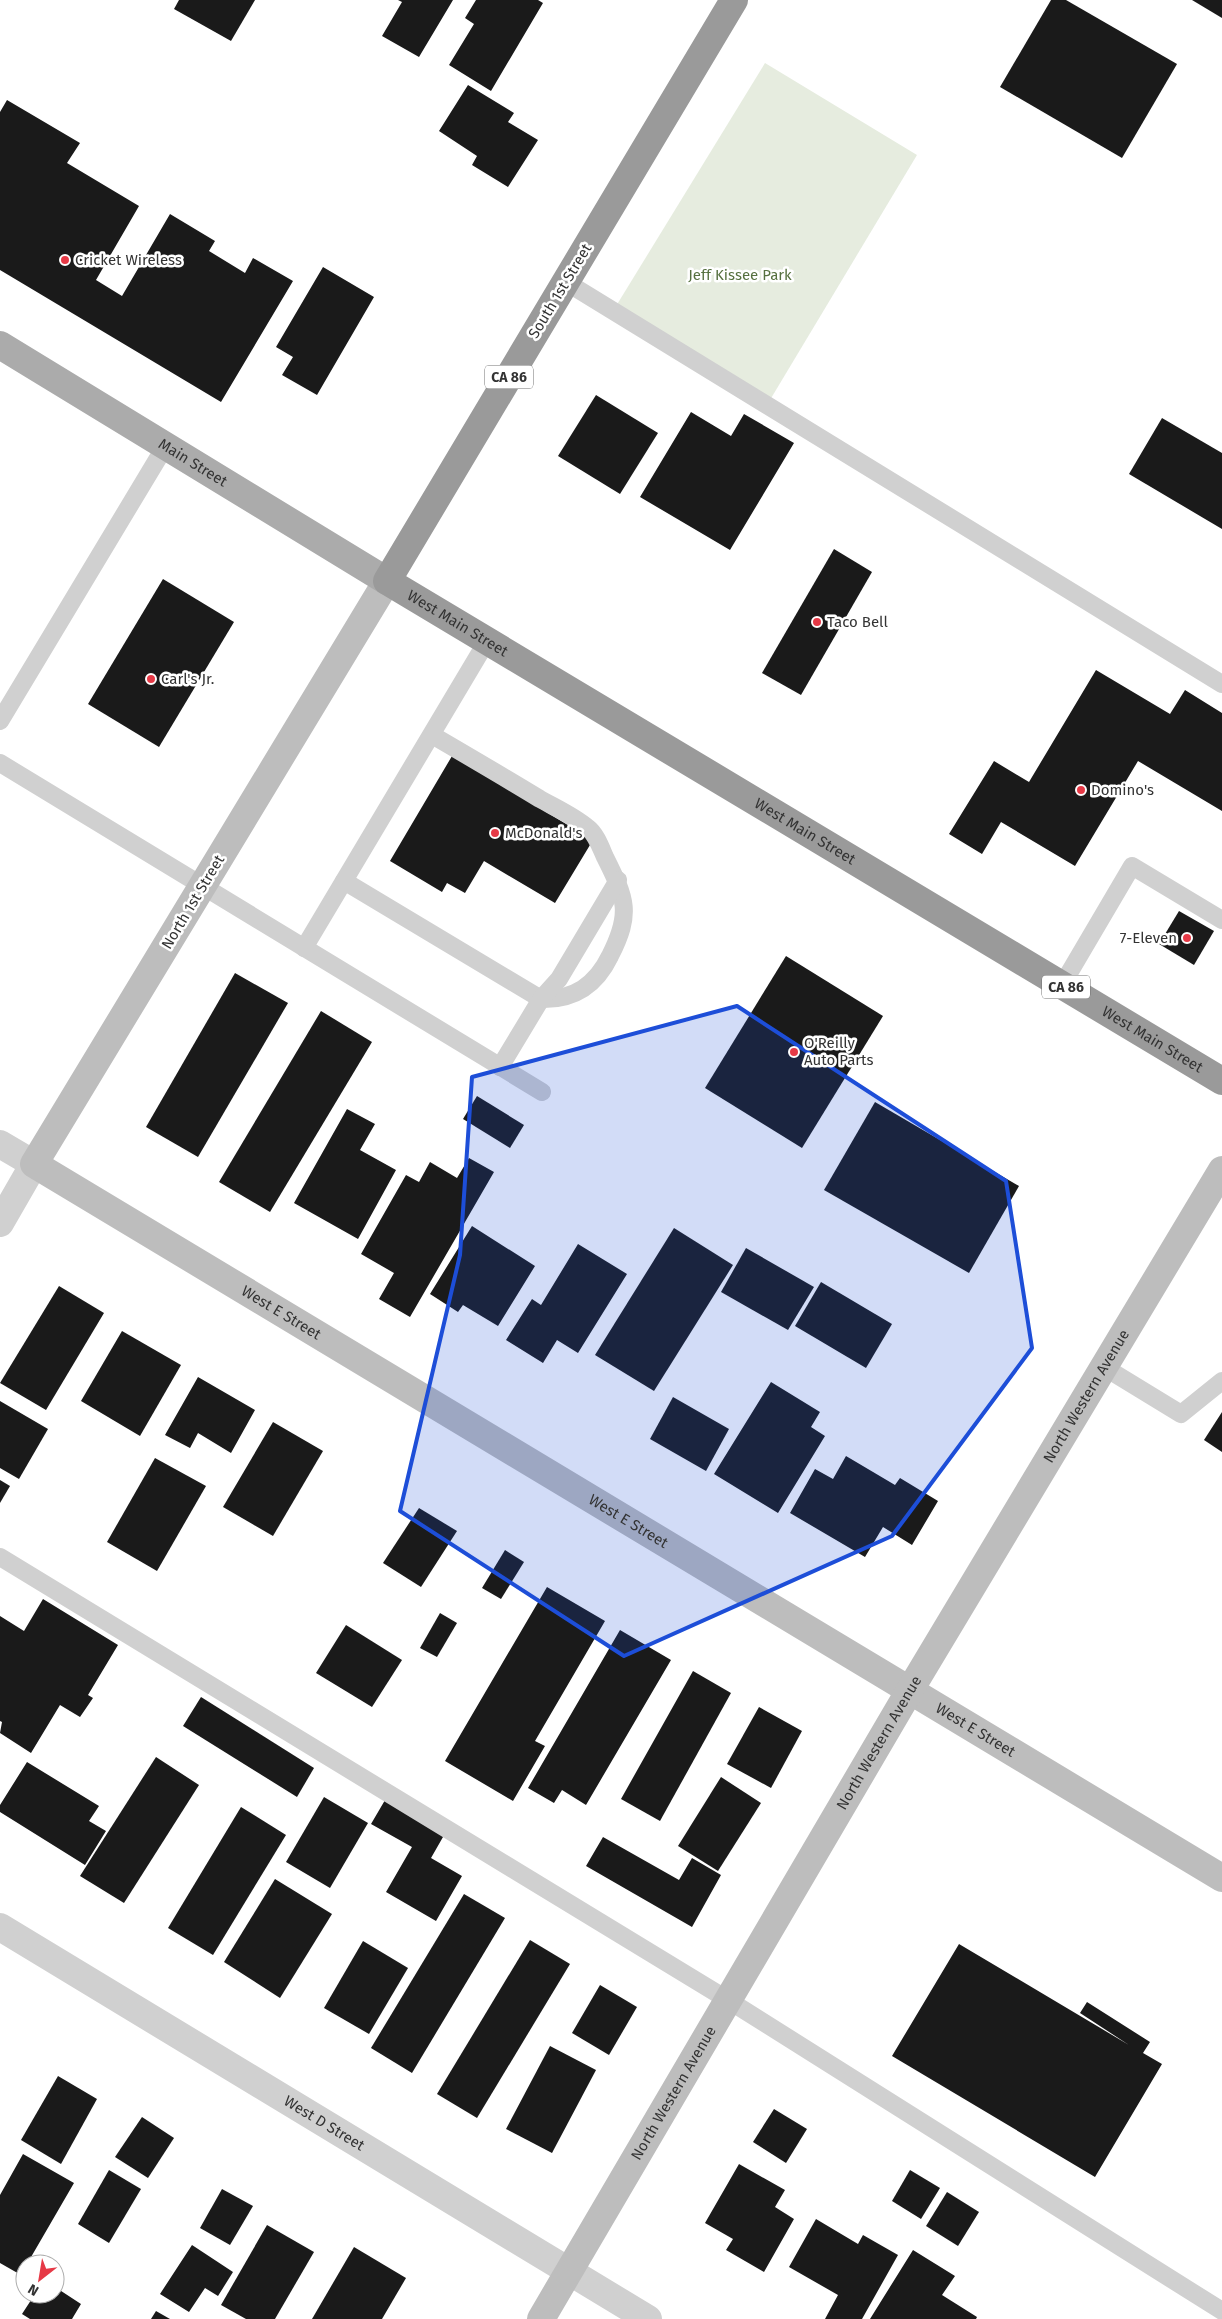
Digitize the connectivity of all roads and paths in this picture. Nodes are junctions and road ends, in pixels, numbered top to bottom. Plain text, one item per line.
1 (733, 0) edge
2 (566, 282) junction
3 (0, 345) edge
4 (166, 446) junction
5 (386, 581) junction
6 (487, 641) junction
7 (1222, 684) edge
8 (0, 721) edge
9 (432, 735) junction
10 (0, 763) edge
11 (618, 880) junction
12 (344, 881) junction
13 (202, 886) junction
14 (1222, 920) edge
15 (304, 948) junction
16 (1062, 985) junction
17 (541, 999) junction
18 (500, 1067) junction
19 (1222, 1081) edge
20 (542, 1092) dead end
21 (0, 1144) edge
22 (34, 1164) junction
23 (1222, 1170) edge
24 (0, 1223) edge
25 (1104, 1367) junction
26 (1222, 1380) edge
27 (0, 1557) edge
28 (910, 1690) junction
29 (1222, 1878) edge
30 (0, 1928) edge
31 (728, 2000) junction
32 (570, 2271) junction
33 (1222, 2311) edge
34 (541, 2319) edge
35 (648, 2319) edge

1 - 2 highway, South 1st Street / CA 86
2 - 5 highway, South 1st Street / CA 86
2 - 7 lane
3 - 4 main road, Main Street
4 - 5 main road, Main Street
4 - 8 lane
5 - 6 highway, West Main Street / CA 86
5 - 13 street, North 1st Street
6 - 9 lane
6 - 16 highway, West Main Street / CA 86
9 - 11 lane
9 - 12 lane
10 - 13 lane
11 - 17 lane
11 - 17 lane
12 - 15 lane
12 - 17 lane
13 - 15 lane
13 - 22 street, North 1st Street
14 - 16 lane
15 - 18 lane
16 - 19 highway, West Main Street / CA 86
17 - 18 lane
18 - 20 lane
21 - 22 street
22 - 24 street, North 1st Street
22 - 28 street, West E Street
23 - 25 street, North Western Avenue
25 - 26 lane
25 - 28 street, North Western Avenue
27 - 31 lane
28 - 29 street, West E Street
28 - 31 street, North Western Avenue
30 - 32 street, West D Street
31 - 32 street, North Western Avenue
31 - 33 lane
32 - 34 street, North Western Avenue
32 - 35 street, West D Street

